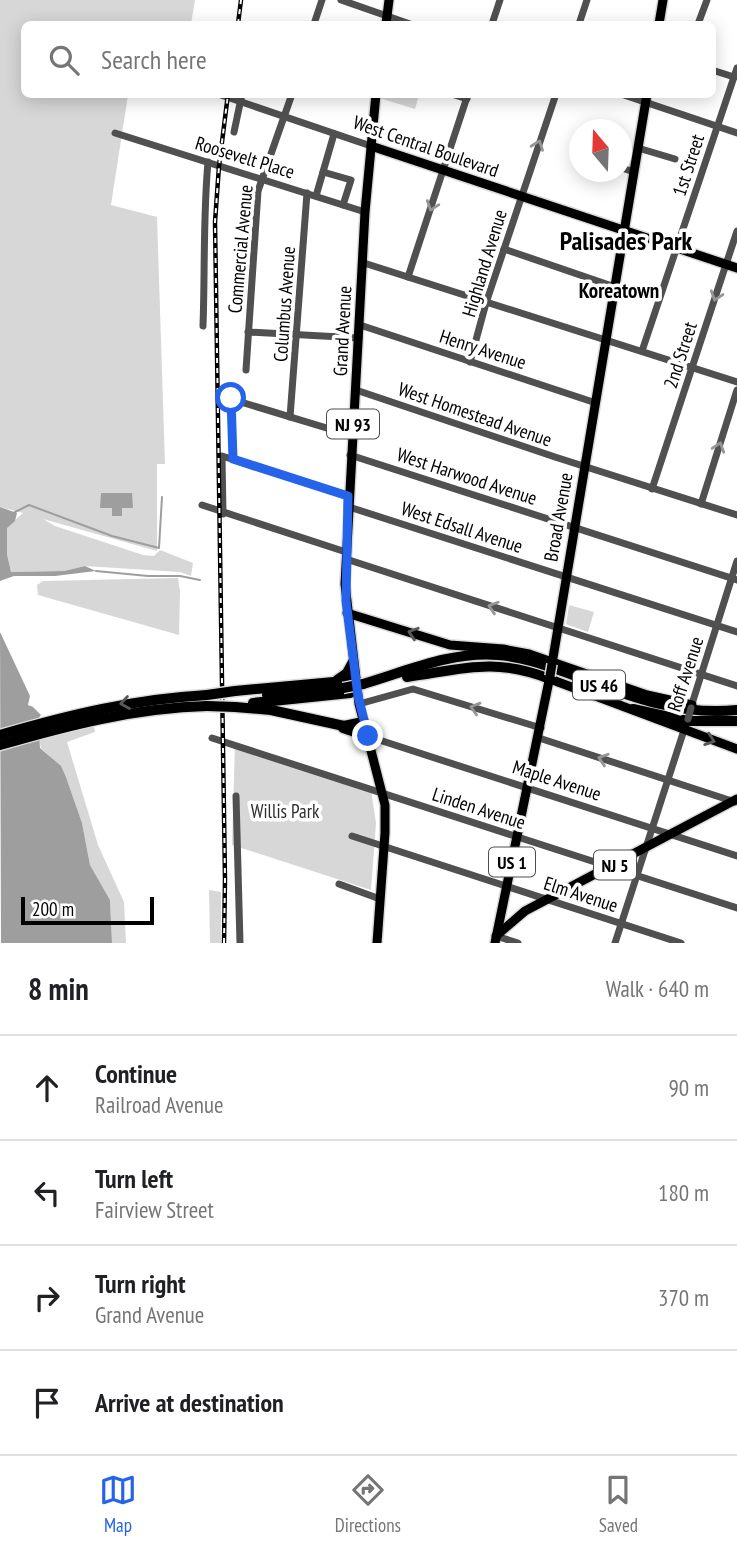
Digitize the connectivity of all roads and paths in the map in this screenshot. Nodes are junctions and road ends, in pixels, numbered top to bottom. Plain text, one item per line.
1 (322, 0) edge
2 (341, 0) edge
3 (389, 0) edge
4 (500, 0) edge
5 (587, 0) edge
6 (663, 0) edge
7 (707, 0) edge
8 (315, 21) edge
9 (386, 21) edge
10 (493, 21) edge
11 (580, 21) edge
12 (660, 21) edge
13 (699, 21) edge
14 (737, 68) edge
15 (716, 71) edge
16 (734, 77) junction
17 (291, 98) edge
18 (376, 98) edge
19 (468, 98) edge
20 (555, 98) edge
21 (241, 99) edge
22 (647, 99) edge
23 (284, 117) junction
24 (717, 127) junction
25 (234, 132) dead end
26 (115, 133) dead end
27 (737, 133) edge
28 (334, 134) junction
29 (371, 146) junction
30 (638, 148) junction
31 (675, 159) dead end
32 (208, 162) junction
33 (443, 171) junction
34 (323, 172) junction
35 (634, 172) joint
36 (262, 179) junction
37 (307, 193) junction
38 (316, 196) junction
39 (521, 196) junction
40 (343, 205) junction
41 (365, 212) junction
42 (624, 230) junction
43 (737, 231) edge
44 (677, 248) junction
45 (504, 249) junction
46 (364, 263) junction
47 (726, 264) junction
48 (737, 268) edge
49 (408, 277) junction
50 (615, 287) junction
51 (486, 303) junction
52 (360, 325) junction
53 (203, 327) dead end
54 (248, 332) junction
55 (298, 335) junction
56 (359, 338) junction
57 (606, 341) junction
58 (642, 351) junction
59 (470, 362) junction
60 (692, 367) junction
61 (246, 370) dead end
62 (737, 382) edge
63 (356, 390) junction
64 (737, 390) edge
65 (596, 403) junction
66 (290, 417) junction
67 (352, 436) junction
68 (350, 455) junction
69 (233, 459) junction
70 (584, 466) junction
71 (652, 489) junction
72 (348, 496) junction
73 (701, 504) junction
74 (202, 505) dead end
75 (349, 508) junction
76 (223, 514) junction
77 (737, 515) edge
78 (575, 527) junction
79 (346, 555) junction
80 (737, 561) edge
81 (566, 577) junction
82 (735, 579) edge
83 (347, 613) junction
84 (717, 626) junction
85 (558, 627) junction
86 (737, 632) edge
87 (479, 648) junction
88 (353, 662) junction
89 (552, 663) junction
90 (404, 674) junction
91 (702, 674) junction
92 (550, 678) junction
93 (334, 681) junction
94 (361, 685) junction
95 (737, 686) edge
96 (235, 699) junction
97 (207, 700) junction
98 (359, 704) junction
99 (737, 704) edge
100 (692, 706) junction
101 (633, 709) joint
102 (737, 710) edge
103 (737, 718) edge
104 (316, 719) junction
105 (363, 722) junction
106 (686, 723) junction
107 (48, 726) junction
108 (541, 728) junction
109 (0, 735) edge
110 (368, 736) junction
111 (212, 738) dead end
112 (539, 738) junction
113 (0, 746) edge
114 (737, 749) edge
115 (668, 781) junction
116 (529, 787) junction
117 (383, 793) junction
118 (236, 796) dead end
119 (736, 801) edge
120 (652, 828) junction
121 (673, 834) junction
122 (352, 836) dead end
123 (517, 837) junction
124 (384, 847) junction
125 (645, 849) junction
126 (737, 856) edge
127 (610, 867) junction
128 (637, 876) junction
129 (339, 884) dead end
130 (506, 886) junction
131 (380, 899) junction
132 (547, 900) junction
133 (737, 908) edge
134 (621, 924) junction
135 (496, 940) edge
136 (240, 943) edge
137 (377, 943) edge
138 (518, 943) edge
139 (615, 943) edge
140 (681, 943) edge

1 - 8 street
2 - 9 street
3 - 9 main road
4 - 10 street
5 - 11 street
6 - 12 main road
7 - 13 street
14 - 16 street, 1st Street
15 - 16 street
16 - 24 street, 1st Street
17 - 23 street, Commercial Avenue
18 - 29 main road, Grand Avenue / NJ 93
19 - 33 street
39 -> 20 street, Highland Avenue
21 - 23 street, West Central Boulevard
21 - 25 street
22 - 24 street
22 - 30 main road, Broad Avenue
23 - 28 street, West Central Boulevard
23 - 36 street, Commercial Avenue
24 - 27 street
24 - 44 street, 1st Street
26 - 32 street, Roosevelt Place
28 - 29 street, West Central Boulevard
28 - 34 street
29 - 33 main road, West Central Boulevard
29 - 41 main road, Grand Avenue / NJ 93
30 - 31 street
30 - 35 main road, Broad Avenue
32 - 36 street, Roosevelt Place
32 - 53 street
33 - 39 main road, West Central Boulevard
33 -> 49 street
34 - 38 street
34 - 40 street
35 - 42 main road, Broad Avenue
36 - 37 street, Roosevelt Place
36 - 54 street, Commercial Avenue
37 - 38 street, Roosevelt Place
37 - 55 street, Columbus Avenue
38 - 40 street, Roosevelt Place
39 - 42 main road, West Central Boulevard
39 - 45 street, Highland Avenue
40 - 41 street, Roosevelt Place
41 - 46 main road, Grand Avenue / NJ 93
42 - 44 main road, West Central Boulevard
42 - 50 main road, Broad Avenue
43 - 47 street, 2nd Street
44 - 47 main road, West Central Boulevard
44 - 58 street, 1st Street
45 - 50 street
45 - 51 street, Highland Avenue
46 - 49 street
46 - 52 main road, Grand Avenue / NJ 93
47 - 48 main road, West Central Boulevard
47 -> 60 street, 2nd Street
49 - 51 street
50 - 57 main road, Broad Avenue
51 - 57 street
51 - 59 street, Highland Avenue
52 - 56 main road, Grand Avenue / NJ 93
52 - 59 street, Henry Avenue
54 - 55 street
54 - 61 street, Commercial Avenue
55 - 56 street
55 - 66 street, Columbus Avenue
56 - 63 main road, Grand Avenue / NJ 93
57 - 58 street
57 - 65 main road, Broad Avenue
58 - 60 street
59 - 65 street, Henry Avenue
60 - 62 street
60 - 71 street, 2nd Street
63 - 67 main road, Grand Avenue / NJ 93
63 - 70 street, West Homestead Avenue
73 -> 64 street
65 - 70 main road, Broad Avenue
66 - 67 street
66 - 69 street
67 - 68 main road, Grand Avenue / NJ 93
68 - 72 main road, Grand Avenue / NJ 93
68 - 78 street, West Harwood Avenue
69 - 72 street
69 - 76 street
70 - 71 street, West Homestead Avenue
70 - 78 main road, Broad Avenue
71 - 73 street, West Homestead Avenue
72 - 75 main road, Grand Avenue / NJ 93
73 - 77 street, West Homestead Avenue
74 - 76 street
75 - 79 main road, Grand Avenue / NJ 93
75 - 81 street, West Edsall Avenue
76 - 79 street
78 - 81 main road, Broad Avenue
78 - 82 street, West Harwood Avenue
79 - 83 main road, Grand Avenue / NJ 93
85 -> 79 street
80 - 82 street, Roff Avenue
81 - 84 street, West Edsall Avenue
81 - 85 main road, Broad Avenue
82 - 84 street, Roff Avenue
87 -> 83 main road
83 - 88 main road, Grand Avenue / NJ 93
84 - 86 street, West Edsall Avenue
84 - 91 street, Roff Avenue
85 - 89 main road, Broad Avenue
85 - 91 street
87 - 89 main road
87 - 90 highway
88 - 93 highway
88 - 94 main road, Grand Avenue / NJ 93
89 - 92 main road, Broad Avenue / US 1, bridge
89 - 100 main road
90 - 92 highway
90 - 94 highway, US 46
90 - 102 highway, US 46
90 - 103 highway, US 46
91 - 95 street
91 - 100 street, Roff Avenue
92 - 101 main road
92 - 108 main road, Broad Avenue / US 1
93 - 94 highway
93 - 96 highway
94 - 96 highway, US 46, bridge
94 - 98 main road, Grand Avenue / NJ 93
96 - 97 highway, bridge
96 - 97 highway, bridge
96 - 104 highway
97 - 107 highway
98 - 105 main road, Grand Avenue / NJ 93
108 -> 98 street
99 - 100 highway
100 - 106 street, Roff Avenue, bridge
101 - 106 highway
103 - 106 highway
104 - 105 highway
104 - 110 highway
105 - 110 main road, Grand Avenue / NJ 93
106 -> 114 main road
106 - 115 street, Roff Avenue
107 - 109 highway
107 - 113 highway
108 - 112 main road, Broad Avenue / US 1
110 - 116 street, Maple Avenue
110 - 117 main road, Grand Avenue / NJ 93
111 - 117 street, Linden Avenue
115 -> 112 street
112 - 116 main road, Broad Avenue / US 1
115 - 119 street
115 - 120 street, Roff Avenue
116 - 120 street, Maple Avenue
116 - 123 main road, Broad Avenue / US 1
117 - 123 street, Linden Avenue
117 - 124 main road, Grand Avenue / NJ 93
118 - 136 street
119 - 121 main road, NJ 5
120 - 121 street, Maple Avenue
120 - 125 street, Roff Avenue
121 - 125 main road, NJ 5
121 - 126 street, Maple Avenue
122 - 124 street, Elm Avenue
123 - 127 street, Linden Avenue
123 - 130 main road, Broad Avenue / US 1
124 - 130 street, Elm Avenue
124 - 131 main road, Grand Avenue / NJ 93
125 - 127 main road, NJ 5
125 - 128 street, Roff Avenue
127 - 128 street, Linden Avenue
127 - 132 main road, NJ 5
128 - 133 street, Linden Avenue
128 - 134 street, Roff Avenue
129 - 131 street
130 - 132 street, Elm Avenue
130 - 135 main road, Broad Avenue / US 1
131 - 137 main road, Grand Avenue / NJ 93
132 - 134 street, Elm Avenue
132 - 135 main road, NJ 5
134 - 139 street, Roff Avenue
134 - 140 street, Elm Avenue
135 - 138 street

